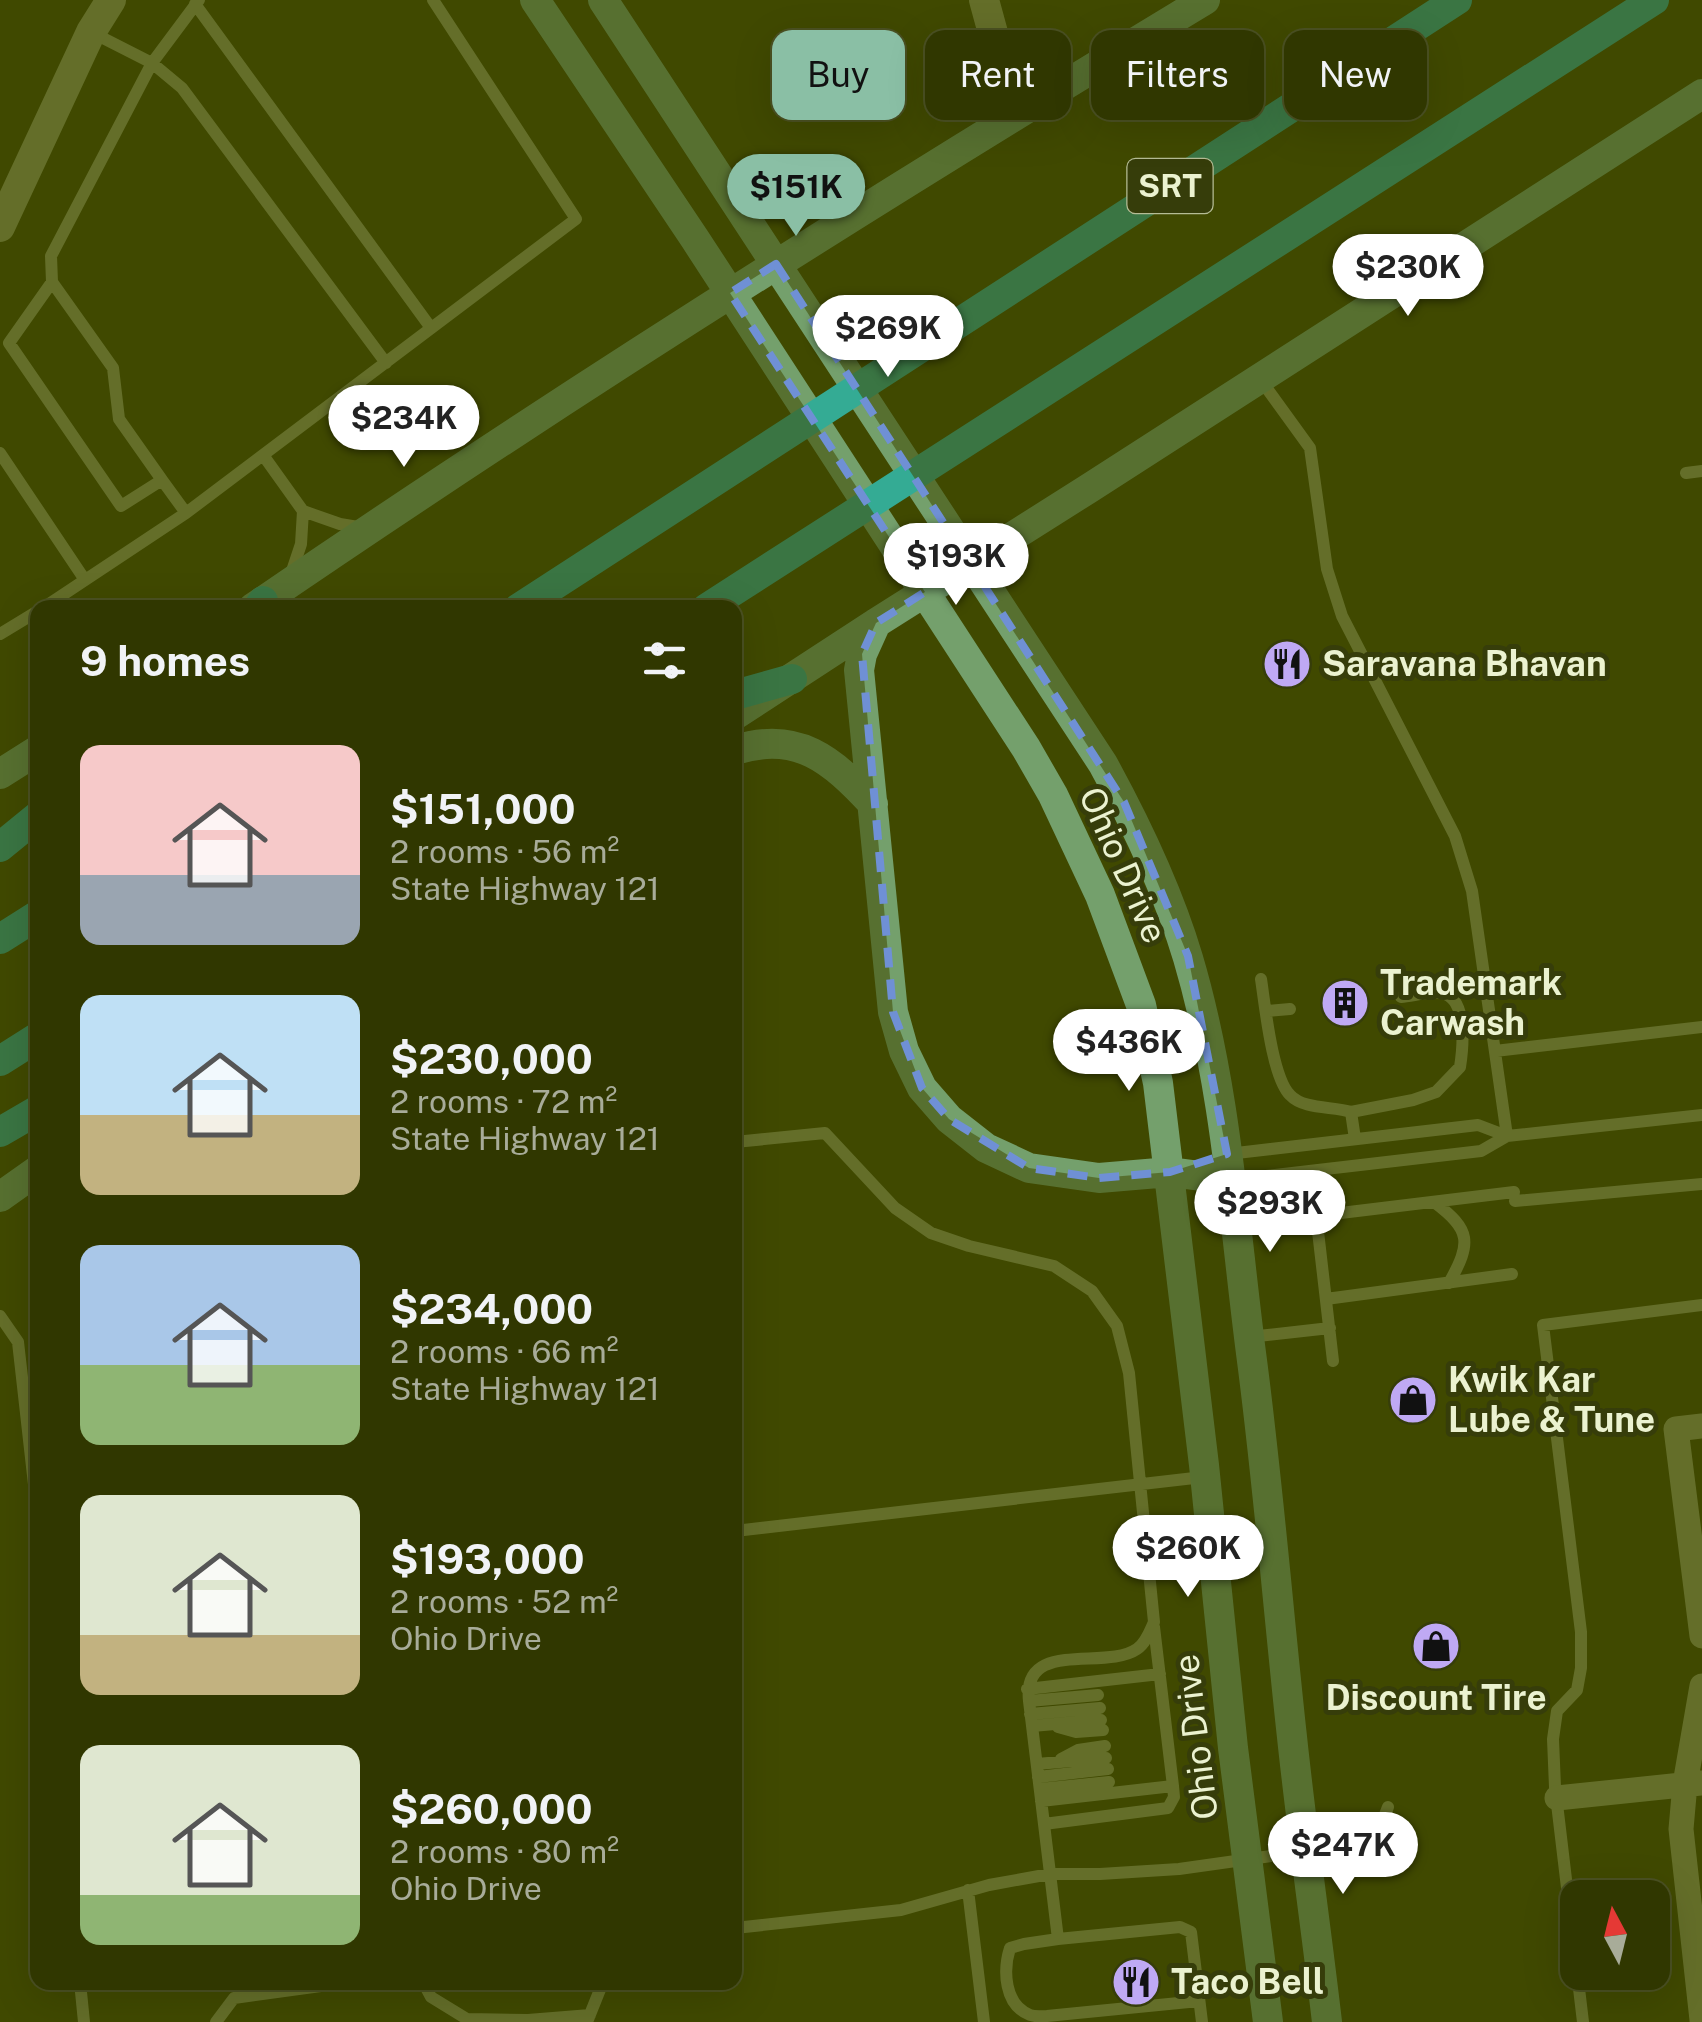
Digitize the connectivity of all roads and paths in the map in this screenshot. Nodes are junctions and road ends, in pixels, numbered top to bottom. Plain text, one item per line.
1 (111, 0) edge
2 (434, 0) edge
3 (535, 0) edge
4 (604, 0) edge
5 (984, 0) edge
6 (1205, 0) edge
7 (1457, 0) edge
8 (1654, 0) edge
9 (197, 2) edge
10 (992, 30) edge
11 (91, 32) junction
12 (152, 64) junction
13 (1071, 81) edge
14 (1702, 94) edge
15 (1006, 120) edge
16 (8, 193) edge
17 (0, 228) edge
18 (52, 282) junction
19 (431, 328) junction
20 (386, 363) junction
21 (1260, 379) junction
22 (0, 452) edge
23 (263, 456) junction
24 (1702, 471) edge
25 (1686, 473) dead end
26 (162, 480) junction
27 (302, 511) junction
28 (186, 513) junction
29 (370, 529) junction
30 (85, 580) junction
31 (54, 600) edge
32 (265, 600) edge
33 (531, 600) edge
34 (720, 600) edge
35 (30, 615) edge
36 (876, 622) junction
37 (0, 634) edge
38 (792, 679) junction
39 (742, 693) edge
40 (742, 711) edge
41 (742, 748) edge
42 (30, 755) edge
43 (0, 774) edge
44 (873, 804) junction
45 (30, 823) edge
46 (0, 847) edge
47 (30, 920) edge
48 (0, 939) edge
49 (1261, 979) dead end
50 (1400, 997) dead end
51 (1290, 1008) dead end
52 (1266, 1011) junction
53 (1702, 1027) edge
54 (30, 1042) edge
55 (1495, 1052) junction
56 (0, 1061) edge
57 (1351, 1112) junction
58 (1702, 1114) edge
59 (30, 1115) edge
60 (0, 1132) edge
61 (1507, 1136) junction
62 (1356, 1139) junction
63 (742, 1141) edge
64 (1229, 1167) junction
65 (1311, 1171) junction
66 (1170, 1172) junction
67 (30, 1176) edge
68 (1702, 1184) edge
69 (0, 1197) edge
70 (1434, 1202) junction
71 (1316, 1216) junction
72 (1512, 1274) dead end
73 (1448, 1282) junction
74 (1326, 1299) junction
75 (1702, 1305) edge
76 (0, 1316) edge
77 (1330, 1328) junction
78 (1249, 1337) junction
79 (1334, 1361) dead end
80 (1702, 1426) edge
81 (30, 1449) edge
82 (1206, 1476) junction
83 (1139, 1484) junction
84 (742, 1529) edge
85 (1696, 1545) edge
86 (1154, 1622) junction
87 (1702, 1636) edge
88 (1160, 1674) junction
89 (1702, 1686) edge
90 (1030, 1707) junction
91 (1164, 1761) junction
92 (1039, 1783) junction
93 (1693, 1783) edge
94 (1557, 1798) junction
95 (1388, 1807) dead end
96 (1044, 1824) junction
97 (1374, 1843) dead end
98 (1307, 1851) junction
99 (1248, 1860) junction
100 (1050, 1874) junction
101 (968, 1890) junction
102 (742, 1927) edge
103 (1058, 1939) junction
104 (81, 1990) edge
105 (292, 1990) edge
106 (427, 1990) edge
107 (600, 1990) edge
108 (1199, 2001) junction
109 (588, 2018) edge
110 (1702, 2020) edge
111 (84, 2022) edge
112 (216, 2022) edge
113 (984, 2022) edge
114 (1202, 2022) edge
115 (1268, 2022) edge
116 (1328, 2022) edge
117 (1583, 2022) edge

1 - 11 street
2 - 19 lane
3 - 66 main road, Ohio Drive
4 - 64 main road, Ohio Drive
5 - 10 street
6 - 13 main road
7 - 33 highway, SRT
8 - 34 highway
9 - 12 lane
9 - 19 lane
11 - 12 lane
11 - 16 street
12 - 18 lane
12 - 20 lane
14 - 21 main road
15 - 29 main road
16 - 17 street
18 - 26 lane
18 - 26 lane
19 - 20 lane
20 - 23 lane
21 - 36 main road
21 - 55 lane
22 - 30 lane
23 - 27 lane
23 - 28 lane
24 - 25 lane
26 - 28 lane
27 - 29 lane
27 - 32 lane
28 - 30 lane
29 - 32 main road
30 - 31 lane
35 - 37 lane
36 - 38 main road
36 - 44 main road
38 - 39 highway
38 - 40 main road
41 - 44 main road
42 - 43 main road
44 - 66 main road
45 - 46 highway
47 - 48 highway
49 - 52 lane
50 - 57 lane
51 - 52 lane
52 - 57 lane
53 - 55 lane
54 - 56 highway
55 - 61 lane
57 - 62 lane
58 - 61 lane
59 - 60 highway
61 - 62 lane
61 - 65 lane
62 - 64 lane
63 - 83 lane
64 - 65 lane
64 - 66 main road
64 - 78 main road, Ohio Drive
65 - 71 lane
66 - 82 main road, Ohio Drive
67 - 69 main road
68 - 70 lane
70 - 71 lane
70 - 73 lane
71 - 74 lane
72 - 73 lane
73 - 74 lane
74 - 77 lane
75 - 94 lane
76 - 81 lane
77 - 78 lane
77 - 79 lane
78 - 98 main road, Ohio Drive
80 - 85 street
82 - 83 lane
82 - 99 main road, Ohio Drive
83 - 84 lane
83 - 86 lane
85 - 87 street
86 - 88 lane
86 - 90 lane
88 - 90 lane
88 - 91 lane
89 - 93 street
90 - 90 lane
90 - 92 lane
91 - 92 lane
91 - 96 lane
92 - 92 lane
92 - 96 lane
93 - 94 street
93 - 110 street
94 - 117 lane
95 - 97 lane
96 - 100 lane
98 - 99 lane
98 - 116 main road, Ohio Drive
99 - 100 lane
99 - 115 main road, Ohio Drive
100 - 101 lane
100 - 103 lane
101 - 102 lane
101 - 113 lane
103 - 108 lane
103 - 108 lane
104 - 111 lane
105 - 112 lane
106 - 109 lane
107 - 109 lane
108 - 114 lane

